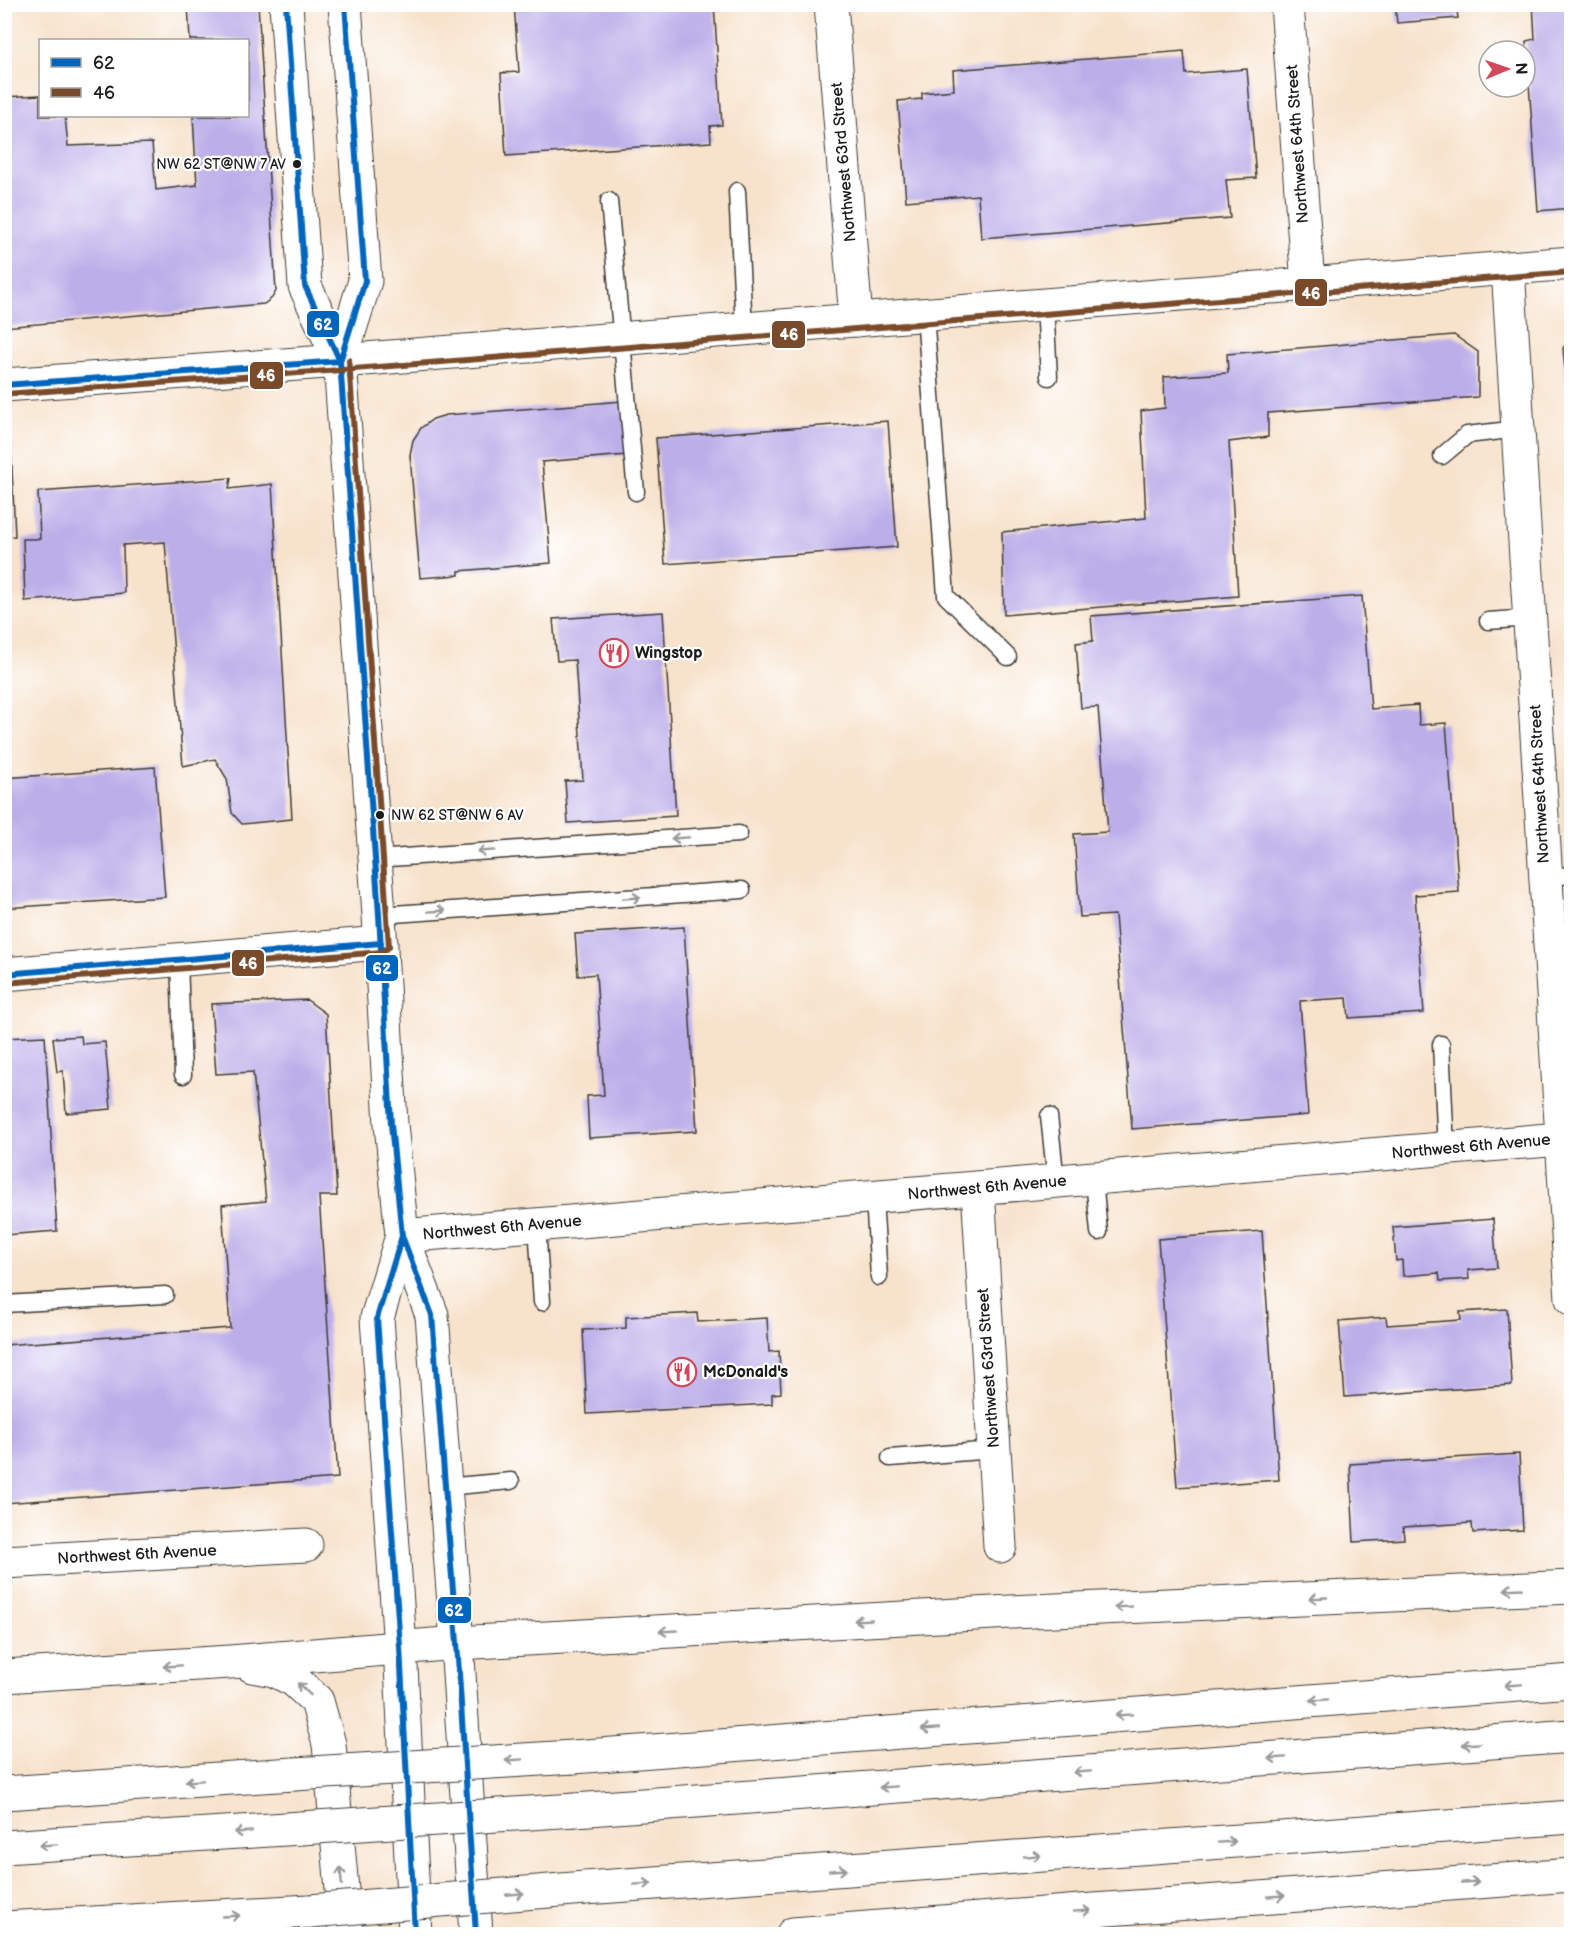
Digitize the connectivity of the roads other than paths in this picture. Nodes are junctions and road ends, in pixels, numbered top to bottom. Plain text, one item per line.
1 (286, 4) edge
2 (345, 4) edge
3 (831, 4) edge
4 (1287, 4) edge
5 (737, 191) dead end
6 (609, 201) dead end
7 (1572, 264) edge
8 (1508, 268) junction
9 (1308, 284) junction
10 (1045, 305) junction
11 (925, 314) junction
12 (856, 320) junction
13 (744, 329) junction
14 (623, 338) junction
15 (340, 362) junction
16 (1049, 377) dead end
17 (4, 386) edge
18 (1518, 429) junction
19 (1442, 456) dead end
20 (636, 492) dead end
21 (1530, 618) junction
22 (1488, 621) dead end
23 (1008, 657) dead end
24 (738, 834) dead end
25 (375, 859) junction
26 (1559, 876) edge
27 (742, 890) dead end
28 (380, 929) junction
29 (179, 959) junction
30 (4, 974) edge
31 (1441, 1044) dead end
32 (183, 1075) dead end
33 (1049, 1116) dead end
34 (1567, 1139) edge
35 (1446, 1149) junction
36 (1094, 1179) junction
37 (1056, 1182) junction
38 (978, 1189) junction
39 (874, 1198) junction
40 (537, 1225) junction
41 (1099, 1232) dead end
42 (402, 1236) junction
43 (879, 1277) dead end
44 (165, 1295) dead end
45 (1572, 1299) edge
46 (542, 1302) dead end
47 (4, 1304) edge
48 (994, 1450) junction
49 (890, 1458) dead end
50 (511, 1481) dead end
51 (446, 1487) junction
52 (306, 1545) dead end
53 (1000, 1546) dead end
54 (4, 1562) edge
55 (1572, 1587) edge
56 (457, 1643) junction
57 (399, 1647) junction
58 (230, 1662) junction
59 (4, 1676) edge
60 (1572, 1681) edge
61 (1572, 1736) edge
62 (4, 1793) edge
63 (1572, 1817) edge
64 (4, 1847) edge
65 (1572, 1875) edge
66 (4, 1929) edge
67 (346, 1935) edge
68 (415, 1935) edge
69 (476, 1935) edge
70 (793, 1935) edge

1 - 15 main road
2 - 15 main road
3 - 12 main road, Northwest 63rd Street
4 - 9 main road, Northwest 64th Street
5 - 13 lane
6 - 14 lane
7 - 8 main road
8 - 9 main road
8 - 18 main road, Northwest 64th Street
9 - 10 main road
10 - 11 main road
10 - 16 lane
11 - 12 main road
11 - 23 lane
12 - 13 main road
13 - 14 main road
14 - 15 main road
14 - 20 lane
15 - 17 main road
15 - 25 main road
18 - 19 lane
18 - 21 main road, Northwest 64th Street
21 - 22 lane
21 - 26 main road, Northwest 64th Street
24 -> 25 lane
25 - 28 main road
26 - 34 main road, Northwest 64th Street
28 -> 27 lane
28 - 29 main road
28 - 42 main road
29 - 30 main road
29 - 32 lane
31 - 35 lane
33 - 37 lane
34 - 35 main road, Northwest 6th Avenue
34 - 45 main road, Northwest 64th Street
35 - 36 main road, Northwest 6th Avenue
36 - 37 main road, Northwest 6th Avenue
36 - 41 lane
37 - 38 main road, Northwest 6th Avenue
38 - 39 main road, Northwest 6th Avenue
38 - 48 main road, Northwest 63rd Street
39 - 40 main road, Northwest 6th Avenue
39 - 43 lane
40 - 42 main road, Northwest 6th Avenue
40 - 46 lane
42 - 51 main road
42 - 57 main road
44 - 47 lane
48 - 49 lane
48 - 53 main road, Northwest 63rd Street
50 - 51 lane
51 - 56 main road
52 - 54 main road, Northwest 6th Avenue
55 -> 56 main road
56 - 57 main road
56 - 69 main road
57 - 58 main road
57 - 68 main road
58 -> 59 main road
67 -> 58 main road
60 -> 62 main road, bridge
61 -> 64 main road, bridge
66 -> 63 main road, bridge
70 -> 65 main road

